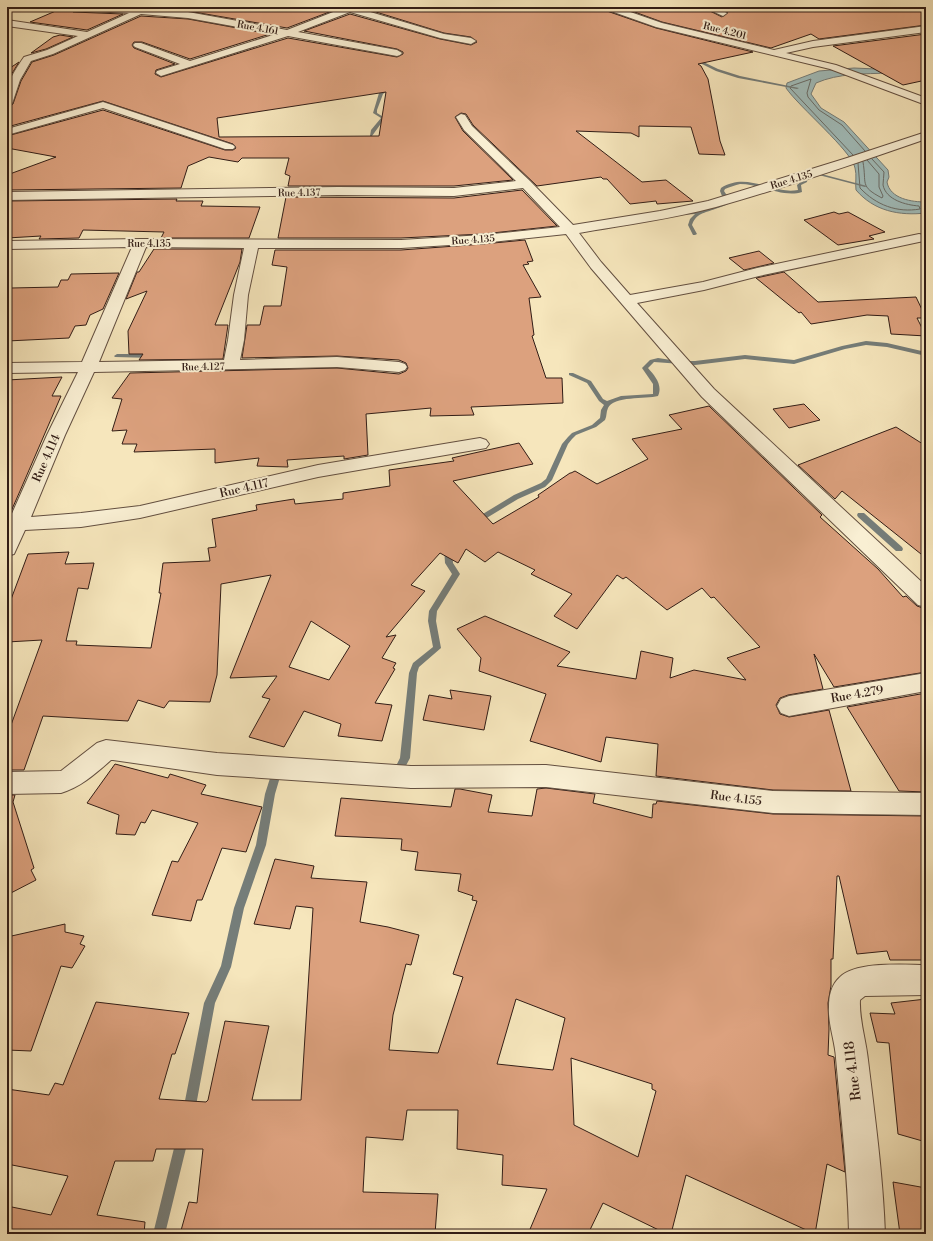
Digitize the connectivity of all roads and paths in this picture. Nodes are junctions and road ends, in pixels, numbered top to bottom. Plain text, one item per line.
1 (73, 7) edge
2 (608, 7) edge
3 (707, 7) edge
4 (352, 8) edge
5 (142, 11) junction
6 (723, 13) dead end
7 (7, 23) edge
8 (926, 29) edge
9 (288, 33) junction
10 (90, 35) junction
11 (471, 41) dead end
12 (138, 45) dead end
13 (397, 53) dead end
14 (771, 53) junction
15 (20, 56) dead end
16 (33, 56) junction
17 (190, 64) junction
18 (161, 73) dead end
19 (11, 80) edge
20 (926, 102) edge
21 (7, 104) edge
22 (461, 117) dead end
23 (7, 132) edge
24 (926, 135) edge
25 (229, 147) dead end
26 (526, 184) junction
27 (7, 196) edge
28 (570, 230) junction
29 (919, 238) dead end
30 (141, 243) junction
31 (252, 244) junction
32 (7, 245) edge
33 (626, 300) junction
34 (231, 365) junction
35 (399, 367) dead end
36 (7, 368) edge
37 (88, 368) junction
38 (480, 444) dead end
39 (12, 524) edge
40 (7, 549) edge
41 (926, 599) edge
42 (926, 682) edge
43 (789, 706) dead end
44 (7, 783) edge
45 (926, 804) edge
46 (926, 980) edge
47 (867, 1234) edge

1 - 5 street, Rue 4.161
2 - 14 street, Rue 4.201
3 - 6 street
4 - 9 street
4 - 11 street
5 - 9 street, Rue 4.161
5 - 10 street
7 - 10 street
8 - 14 street
9 - 13 street
9 - 17 street, Rue 4.161
10 - 16 street
12 - 17 street
14 - 20 street, Rue 4.201
15 - 16 street
16 - 19 street
17 - 18 street, Rue 4.161
19 - 21 street
22 - 26 street
23 - 25 street
24 - 28 street, Rue 4.135
26 - 27 street, Rue 4.137
26 - 28 street
28 - 31 street, Rue 4.135
28 - 33 street
29 - 33 street
30 - 31 street, Rue 4.135
30 - 32 street, Rue 4.135
30 - 37 street, Rue 4.114
31 - 34 street
33 - 41 street
34 - 35 street, Rue 4.127
34 - 37 street, Rue 4.127
36 - 37 street, Rue 4.127
37 - 39 street, Rue 4.114
38 - 39 street, Rue 4.117
39 - 40 street, Rue 4.114
42 - 43 street, Rue 4.279
44 - 45 street, Rue 4.155
46 - 47 street, Rue 4.118

